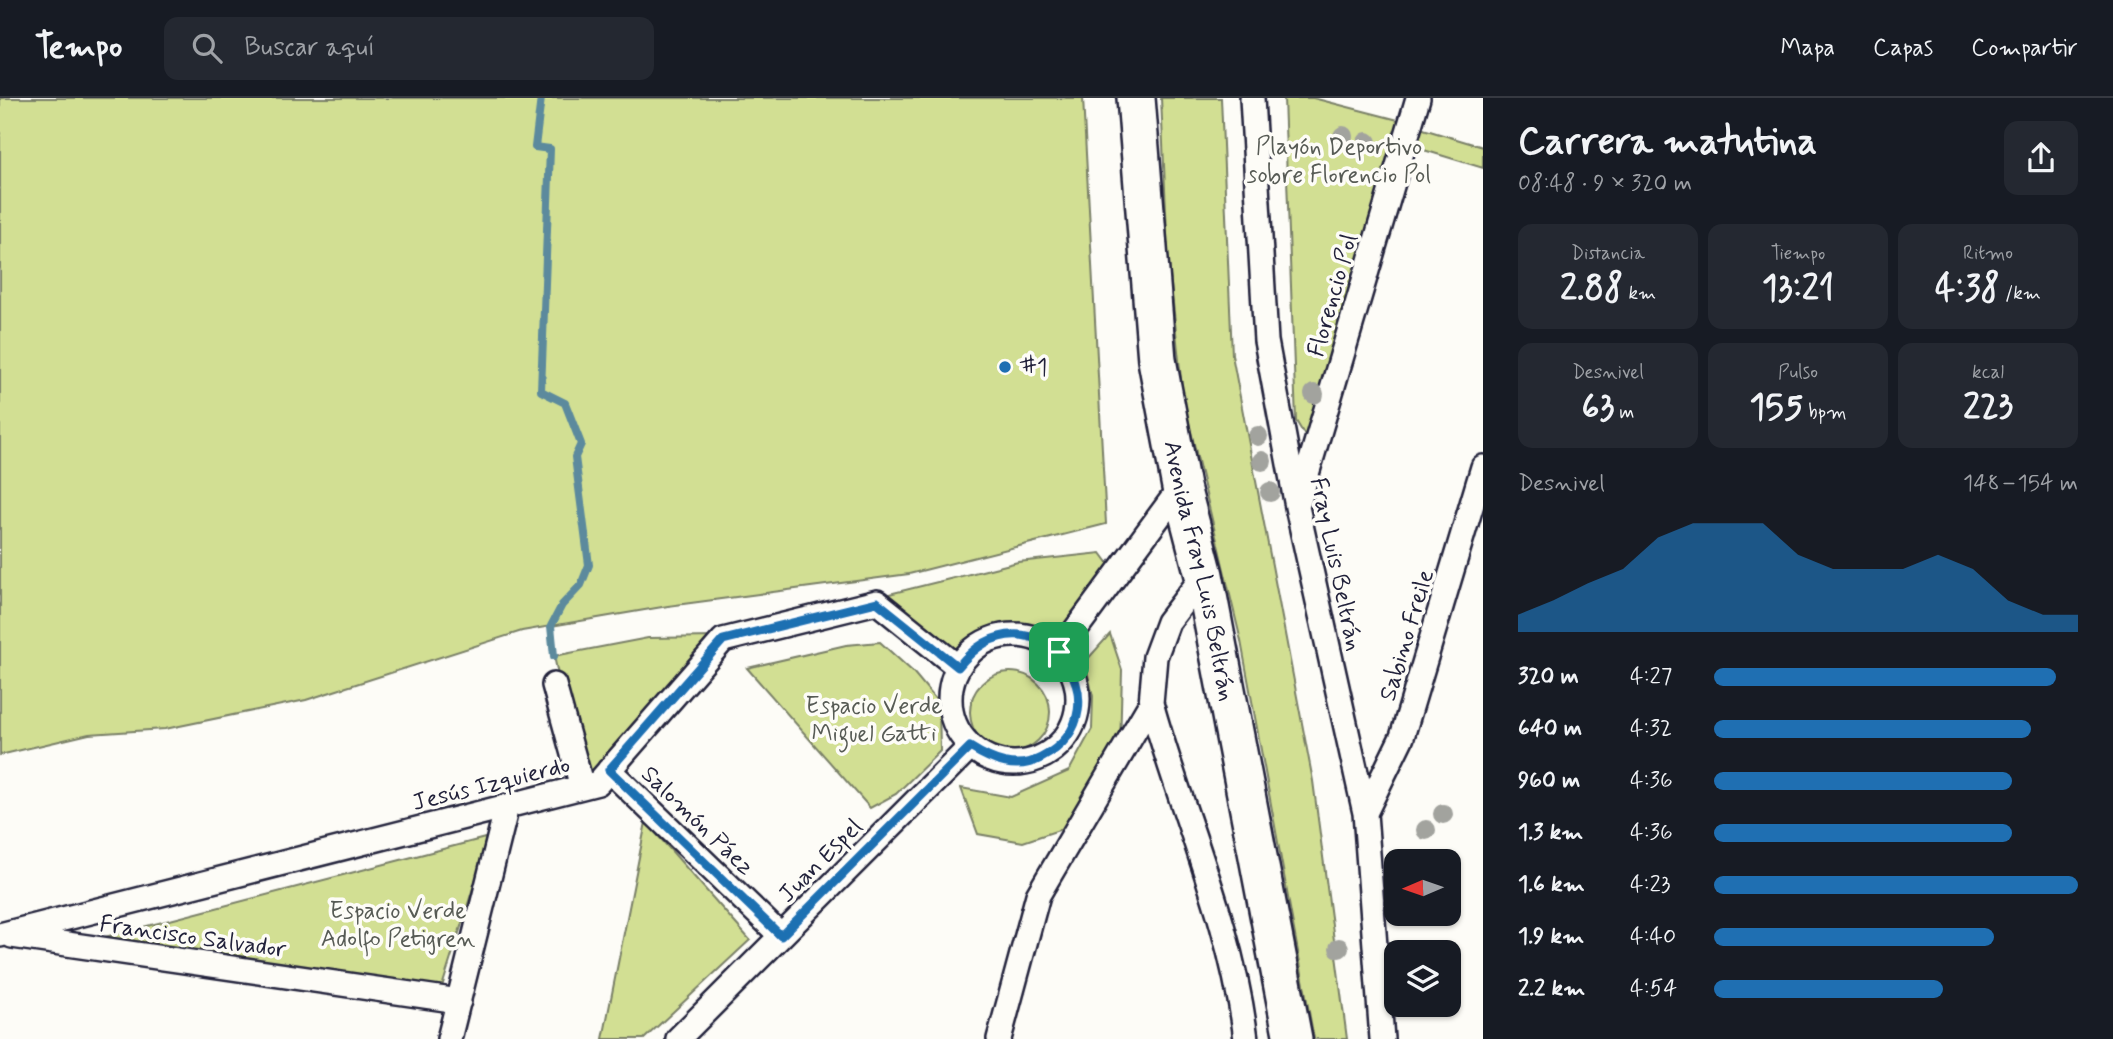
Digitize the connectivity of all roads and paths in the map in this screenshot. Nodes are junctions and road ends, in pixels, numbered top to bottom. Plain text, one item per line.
1 (1136, 98) edge
2 (1252, 98) edge
3 (1418, 98) edge
4 (1483, 467) edge
5 (1181, 487) junction
6 (1297, 507) junction
7 (1204, 575) junction
8 (1059, 652) junction
9 (958, 667) junction
10 (554, 685) dead end
11 (1151, 703) junction
12 (970, 747) junction
13 (609, 770) junction
14 (582, 788) junction
15 (508, 806) junction
16 (1365, 813) junction
17 (1, 935) edge
18 (781, 936) junction
19 (459, 1000) junction
20 (1291, 1034) edge
21 (449, 1039) edge
22 (678, 1039) edge
23 (999, 1039) edge
24 (1246, 1039) edge
25 (1382, 1039) edge

1 - 5 main road, Avenida Fray Luis Beltrán
2 - 6 street, Fray Luis Beltrán
3 - 6 street, Florencio Pol
4 - 16 street, Sabino Freile
5 - 7 main road, Avenida Fray Luis Beltrán
5 - 8 street
6 - 16 street, Fray Luis Beltrán
7 - 11 street
7 - 20 main road, Avenida Fray Luis Beltrán
8 - 9 street
8 - 12 street
9 - 12 street
9 - 13 street, Jesús Izquierdo
10 - 14 street
11 - 23 street
11 - 24 street
12 - 18 street, Juan Espel
13 - 14 street, Jesús Izquierdo
13 - 18 street, Salomón Páez
14 - 15 street, Jesús Izquierdo
15 - 17 street, Jesús Izquierdo
15 - 19 street
16 - 25 street, Fray Luis Beltrán
17 - 19 street, Francisco Salvador
18 - 22 street, Juan Espel
19 - 21 street

